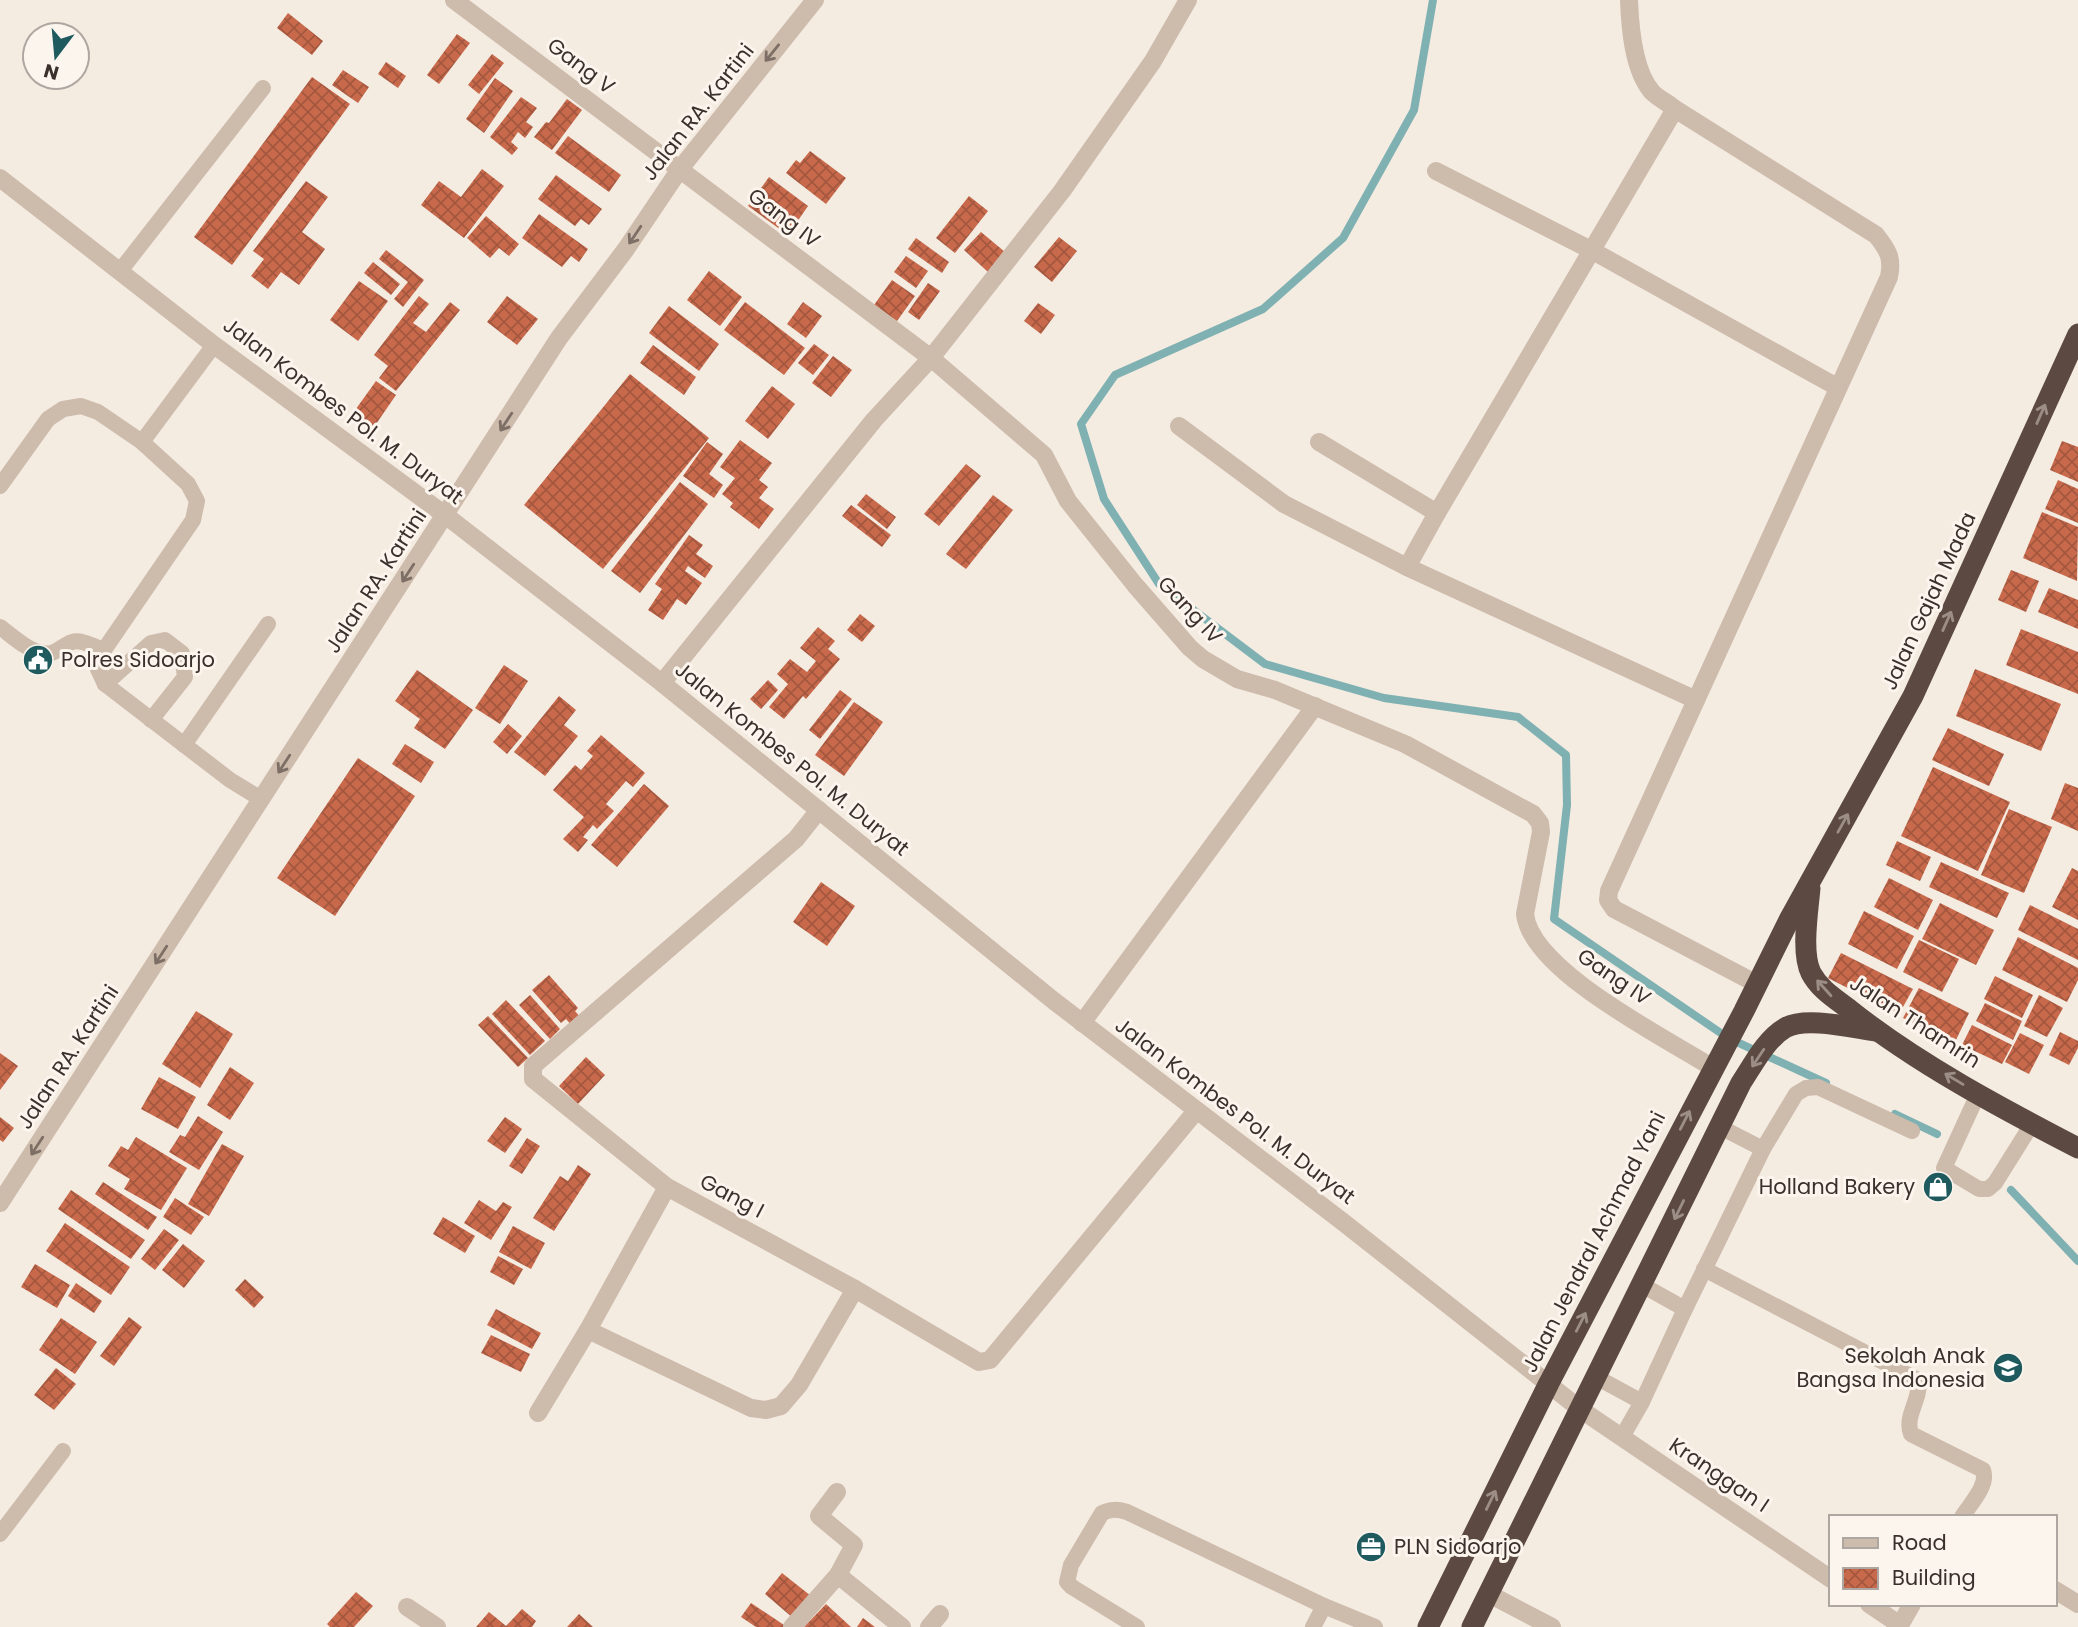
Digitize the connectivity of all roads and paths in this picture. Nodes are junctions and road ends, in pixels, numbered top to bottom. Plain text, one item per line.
1 (454, 0) edge
2 (815, 0) edge
3 (1188, 0) edge
4 (1629, 0) edge
5 (263, 88) dead end
6 (1675, 109) junction
7 (680, 169) junction
8 (1436, 171) dead end
9 (0, 178) edge
10 (1591, 250) junction
11 (120, 271) junction
12 (2078, 334) edge
13 (214, 345) junction
14 (931, 358) junction
15 (1837, 387) junction
16 (1179, 426) dead end
17 (142, 442) junction
18 (1320, 442) dead end
19 (0, 485) edge
20 (1437, 513) junction
21 (445, 516) junction
22 (1407, 567) junction
23 (268, 624) dead end
24 (0, 628) edge
25 (104, 650) junction
26 (662, 683) junction
27 (105, 684) junction
28 (1696, 699) junction
29 (1315, 706) junction
30 (151, 720) junction
31 (184, 745) junction
32 (261, 799) junction
33 (820, 810) junction
34 (1810, 883) junction
35 (1757, 984) junction
36 (1083, 1023) junction
37 (1876, 1031) junction
38 (1713, 1068) junction
39 (1978, 1094) junction
40 (1196, 1111) junction
41 (2032, 1124) junction
42 (1720, 1127) junction
43 (1912, 1131) dead end
44 (2078, 1148) edge
45 (1763, 1149) junction
46 (667, 1187) junction
47 (0, 1203) edge
48 (1704, 1269) junction
49 (1642, 1285) junction
50 (855, 1289) junction
51 (1685, 1310) junction
52 (588, 1330) junction
53 (1596, 1377) junction
54 (1549, 1383) junction
55 (1642, 1402) junction
56 (1580, 1409) junction
57 (538, 1413) dead end
58 (1622, 1437) junction
59 (63, 1451) dead end
60 (837, 1492) dead end
61 (1963, 1515) edge
62 (0, 1534) edge
63 (838, 1575) junction
64 (1829, 1578) edge
65 (2057, 1591) edge
66 (1489, 1594) junction
67 (2078, 1604) edge
68 (1324, 1606) junction
69 (1872, 1606) edge
70 (1911, 1606) edge
71 (407, 1607) dead end
72 (1900, 1626) edge
73 (437, 1627) edge
74 (792, 1627) edge
75 (902, 1627) edge
76 (1137, 1627) edge
77 (1313, 1627) edge
78 (1375, 1627) edge
79 (1428, 1627) edge
80 (1472, 1627) edge
81 (1552, 1627) edge

1 - 7 street, Gang V
2 -> 7 street, Jalan RA. Kartini
3 - 14 street
4 - 6 street
5 - 11 lane
6 - 10 street
6 - 15 street
7 - 14 street, Gang IV
7 -> 21 street, Jalan RA. Kartini
8 - 10 street
9 - 11 street, Jalan Kombes Pol. M. Duryat
10 - 15 street
10 - 20 street
11 - 13 street, Jalan Kombes Pol. M. Duryat
34 -> 12 highway, Jalan Gajah Mada
13 - 17 lane
13 - 21 street, Jalan Kombes Pol. M. Duryat
14 - 26 street
14 - 29 street, Gang IV
15 - 28 street
16 - 22 street
17 - 19 lane
17 - 25 lane
18 - 20 street
20 - 22 street
21 - 26 street, Jalan Kombes Pol. M. Duryat
21 -> 32 street, Jalan RA. Kartini
22 - 28 street
23 - 31 lane
24 - 25 lane
25 - 27 lane
26 - 33 street, Jalan Kombes Pol. M. Duryat
27 - 30 lane
27 - 30 lane
28 - 35 street
29 - 36 street
29 - 38 street, Gang IV
30 - 31 lane
31 - 32 lane
32 -> 47 street, Jalan RA. Kartini
33 - 36 street, Jalan Kombes Pol. M. Duryat
33 - 46 street, Gang I
34 - 35 highway, Jalan Jendral Achmad Yani
37 -> 34 highway, Jalan Thamrin
35 - 38 highway, Jalan Jendral Achmad Yani
36 - 40 street, Jalan Kombes Pol. M. Duryat
39 -> 37 highway, Jalan Thamrin
37 -> 42 highway
54 -> 38 highway, Jalan Jendral Achmad Yani
39 - 41 highway, Jalan Thamrin
39 - 41 lane
40 - 50 street, Gang I
40 - 54 street, Jalan Kombes Pol. M. Duryat
41 - 44 highway, Jalan Thamrin
42 - 45 lane
42 -> 49 highway
43 - 45 lane
45 - 48 lane
46 - 50 street, Gang I
46 - 52 street
48 - 51 lane
48 - 61 lane
49 - 51 lane
49 - 53 highway
50 - 52 street
51 - 55 lane
52 - 57 street
53 - 55 lane
53 - 56 highway
54 - 56 street, Jalan Kombes Pol. M. Duryat
79 -> 54 highway, Jalan Jendral Achmad Yani
55 - 58 lane
56 - 58 street, Kranggan I
56 - 66 highway
58 - 64 street, Kranggan I
59 - 62 lane
60 - 63 street
63 - 74 street
63 - 75 street
65 - 67 street
66 - 80 highway
66 - 81 street
68 - 76 lane
68 - 77 lane
68 - 78 lane
69 - 72 street
70 - 72 street
71 - 73 street

